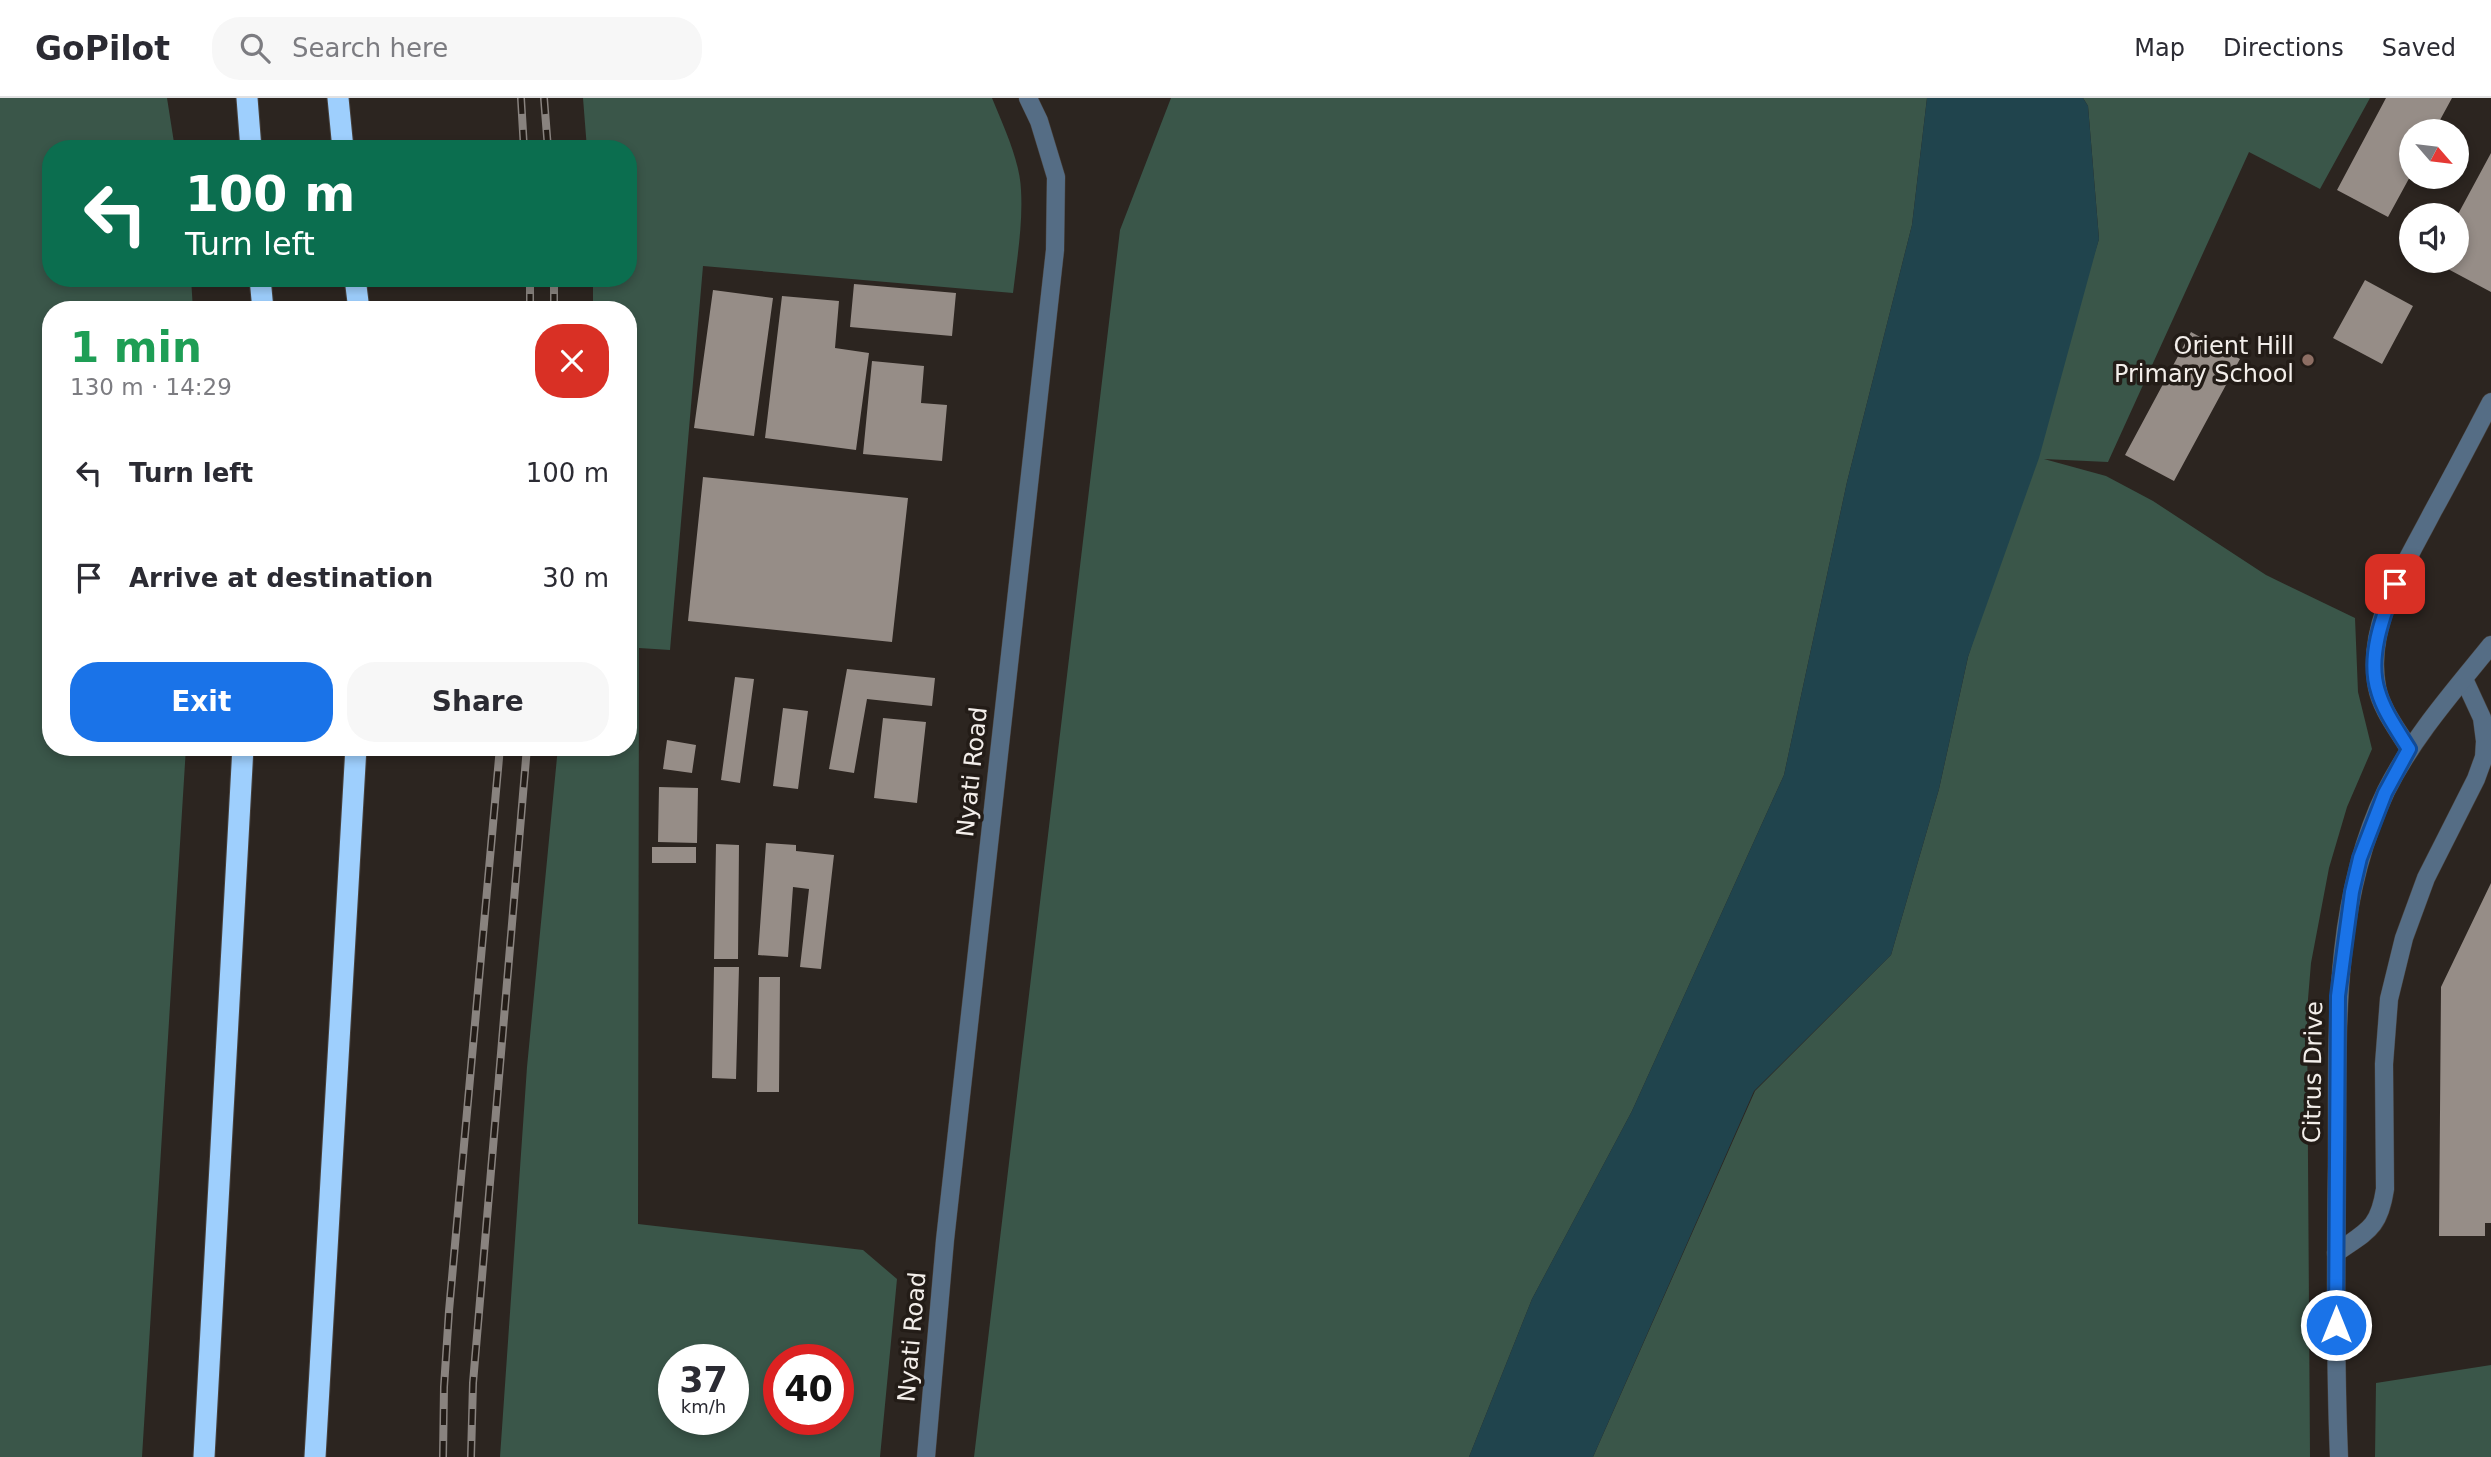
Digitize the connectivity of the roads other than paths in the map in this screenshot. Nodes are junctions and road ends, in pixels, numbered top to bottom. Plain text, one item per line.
1 (247, 98) edge
2 (338, 98) edge
3 (1028, 98) edge
4 (250, 140) edge
5 (342, 140) edge
6 (2491, 402) edge
7 (2491, 645) edge
8 (2464, 679) junction
9 (2409, 749) junction
10 (243, 756) edge
11 (355, 756) edge
12 (2336, 1253) junction
13 (204, 1457) edge
14 (315, 1457) edge
15 (926, 1457) edge
16 (2339, 1457) edge

1 - 4 highway
2 - 5 highway
3 - 15 street, Nyati Road
6 - 9 street
7 - 8 street, Citrus Drive
8 - 9 street, Citrus Drive
8 - 12 street
9 - 12 street, Citrus Drive
10 - 13 highway
11 - 14 highway
12 - 16 street, Citrus Drive

